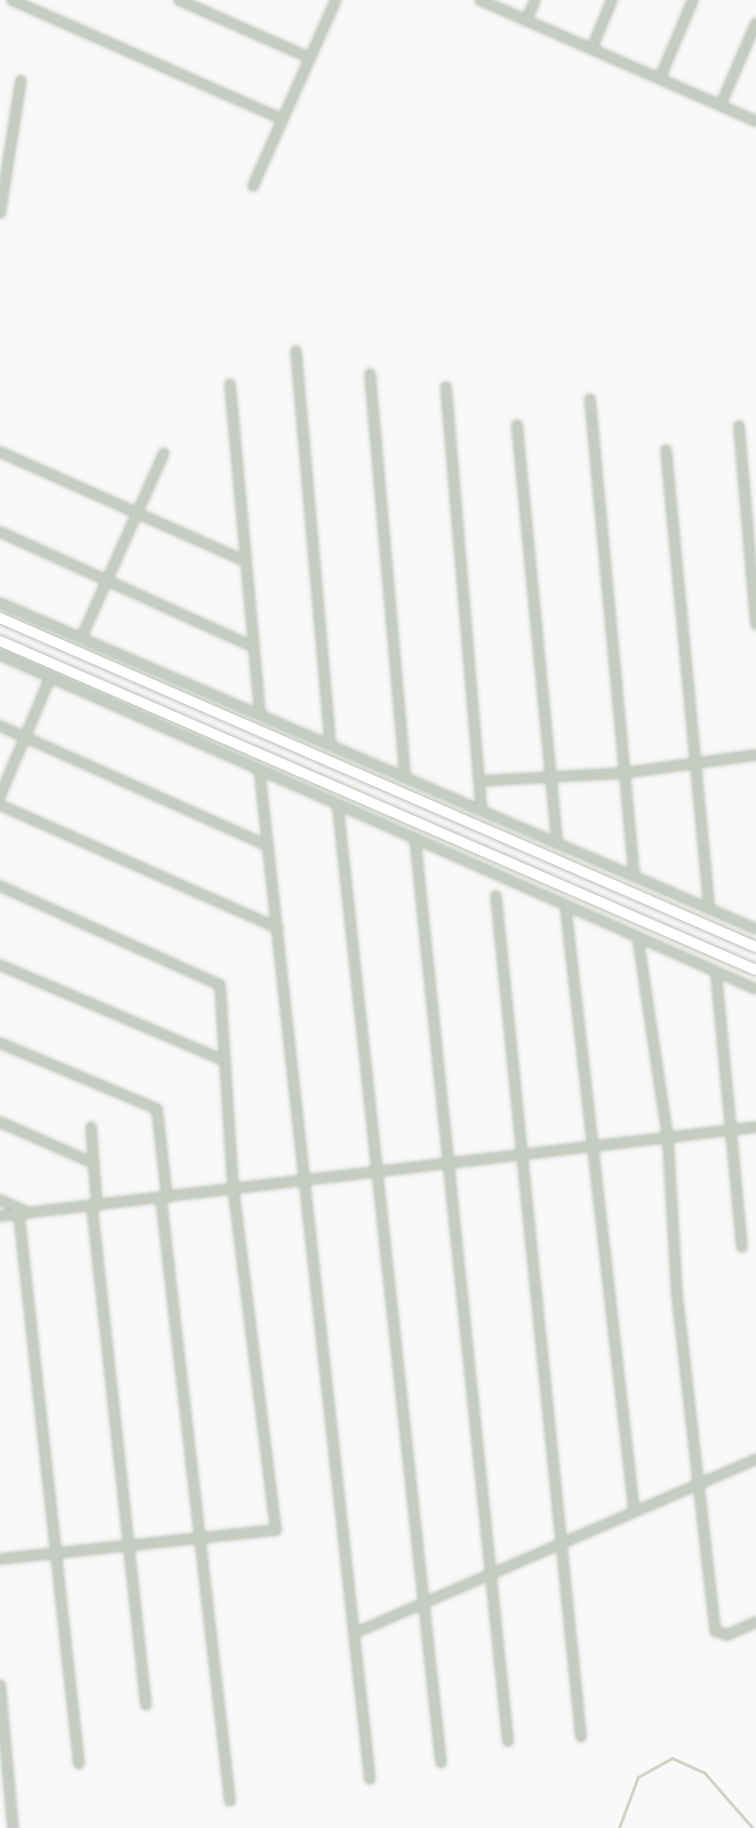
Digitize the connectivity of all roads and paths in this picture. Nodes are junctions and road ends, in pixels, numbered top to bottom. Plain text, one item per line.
1 (12, 0) edge
2 (179, 0) edge
3 (336, 0) edge
4 (480, 0) edge
5 (535, 0) edge
6 (612, 0) edge
7 (693, 0) edge
8 (526, 21) junction
9 (756, 23) edge
10 (592, 48) junction
11 (310, 58) junction
12 (660, 78) junction
13 (21, 81) dead end
14 (721, 104) junction
15 (282, 119) junction
16 (756, 121) edge
17 (253, 186) dead end
18 (0, 213) edge
19 (296, 351) dead end
20 (370, 374) dead end
21 (230, 384) dead end
22 (446, 387) dead end
23 (590, 399) dead end
24 (517, 425) dead end
25 (739, 426) dead end
26 (666, 450) dead end
27 (0, 452) edge
28 (164, 453) dead end
29 (137, 515) junction
30 (0, 532) edge
31 (245, 561) junction
32 (107, 582) junction
33 (0, 603) edge
34 (0, 618) edge
35 (756, 624) edge
36 (83, 634) junction
37 (0, 641) edge
38 (251, 646) junction
39 (0, 655) edge
40 (50, 678) junction
41 (260, 712) junction
42 (0, 726) edge
43 (25, 737) junction
44 (330, 743) junction
45 (756, 755) edge
46 (696, 765) junction
47 (624, 773) junction
48 (260, 775) junction
49 (405, 775) junction
50 (552, 777) junction
51 (481, 781) junction
52 (0, 796) edge
53 (0, 805) edge
54 (338, 808) junction
55 (481, 808) junction
56 (415, 838) junction
57 (557, 843) junction
58 (268, 846) junction
59 (634, 875) junction
60 (0, 886) edge
61 (496, 897) dead end
62 (709, 909) junction
63 (566, 910) junction
64 (278, 928) junction
65 (756, 929) edge
66 (638, 939) junction
67 (756, 947) edge
68 (0, 965) edge
69 (756, 970) edge
70 (716, 972) junction
71 (756, 989) edge
72 (0, 1043) edge
73 (223, 1060) junction
74 (0, 1122) edge
75 (91, 1126) dead end
76 (756, 1127) edge
77 (734, 1128) junction
78 (667, 1139) junction
79 (589, 1145) junction
80 (522, 1154) junction
81 (449, 1160) junction
82 (93, 1163) junction
83 (377, 1167) junction
84 (303, 1178) junction
85 (233, 1186) junction
86 (164, 1198) junction
87 (0, 1200) edge
88 (94, 1206) junction
89 (30, 1214) junction
90 (19, 1215) junction
91 (0, 1216) edge
92 (742, 1247) dead end
93 (756, 1459) edge
94 (701, 1481) junction
95 (634, 1510) junction
96 (561, 1540) junction
97 (200, 1541) junction
98 (128, 1549) junction
99 (61, 1554) junction
100 (0, 1559) edge
101 (491, 1572) junction
102 (421, 1603) junction
103 (756, 1622) edge
104 (357, 1632) junction
105 (0, 1685) edge
106 (146, 1704) dead end
107 (581, 1737) dead end
108 (508, 1741) dead end
109 (441, 1762) dead end
110 (79, 1765) dead end
111 (370, 1779) dead end
112 (230, 1801) dead end
113 (13, 1828) edge

1 - 15 street
2 - 11 street
3 - 11 street
4 - 8 street
5 - 8 street
6 - 10 street
7 - 12 street
8 - 10 street
9 - 14 street
10 - 12 street
11 - 15 street
12 - 14 street
13 - 18 street
14 - 16 street
15 - 17 street
19 - 44 street
20 - 49 street
21 - 31 street
22 - 51 street
23 - 47 street
24 - 50 street
25 - 35 street
26 - 46 street
27 - 29 street
28 - 29 street
29 - 31 street
29 - 32 street
30 - 32 street
31 - 38 street
32 - 36 street
32 - 38 street
33 - 36 street
34 - 67 street
36 - 41 street
37 - 69 street
38 - 41 street
39 - 40 street
40 - 43 street
40 - 48 street
41 - 44 street
42 - 43 street
43 - 52 street
43 - 58 street
44 - 49 street
45 - 46 street
46 - 47 street
46 - 62 street
47 - 50 street
47 - 59 street
48 - 54 street
48 - 58 street
49 - 55 street
50 - 51 street
50 - 57 street
51 - 55 street
53 - 64 street
54 - 56 street
54 - 83 street
55 - 57 street
56 - 63 street
56 - 81 street
57 - 59 street
58 - 64 street
59 - 62 street
60 - 73 street
61 - 80 street
62 - 65 street
63 - 66 street
63 - 79 street
64 - 84 street
66 - 70 street
66 - 78 street
68 - 73 street
70 - 71 street
70 - 77 street
72 - 86 street
73 - 85 street
74 - 82 street
75 - 82 street
76 - 77 street
77 - 78 street
77 - 92 street
78 - 79 street
78 - 94 street
79 - 80 street
79 - 95 street
80 - 81 street
80 - 96 street
81 - 83 street
81 - 101 street
82 - 88 street
83 - 84 street
83 - 102 street
84 - 85 street
84 - 104 street
85 - 86 street
85 - 97 street
86 - 88 street
86 - 97 street
87 - 89 street
88 - 89 street
88 - 98 street
89 - 90 street
90 - 91 street
90 - 99 street
93 - 94 street
94 - 95 street
94 - 103 street
95 - 96 street
96 - 101 street
96 - 107 street
97 - 98 street
97 - 112 street
98 - 99 street
98 - 106 street
99 - 100 street
99 - 110 street
101 - 102 street
101 - 108 street
102 - 104 street
102 - 109 street
104 - 111 street
105 - 113 street

